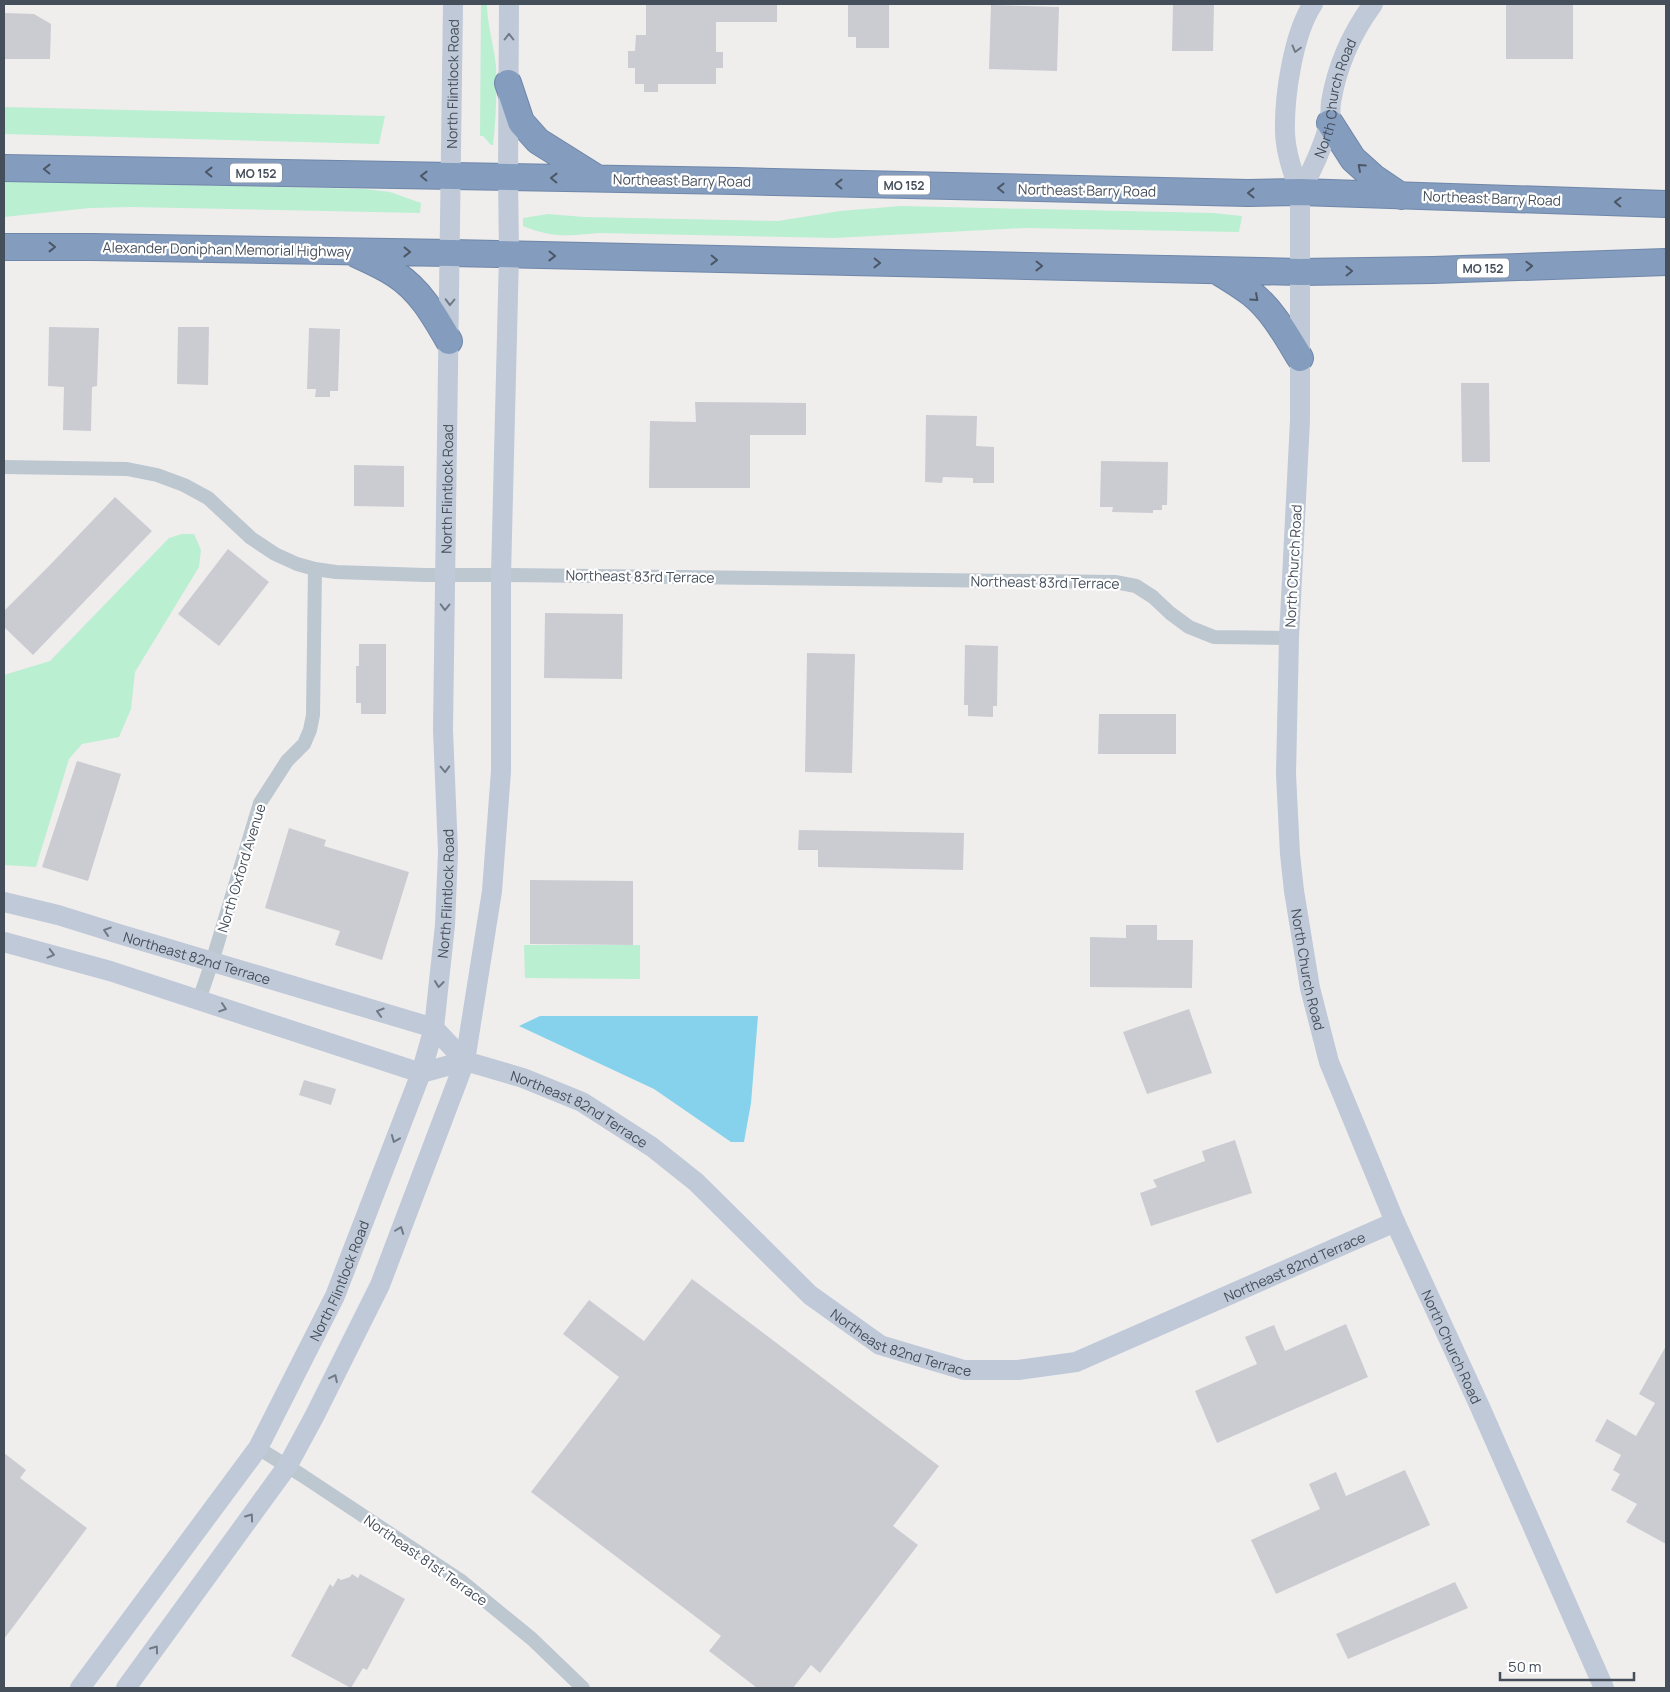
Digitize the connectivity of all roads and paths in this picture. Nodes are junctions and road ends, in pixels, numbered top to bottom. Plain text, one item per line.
1 (453, 4) edge
2 (509, 4) edge
3 (1313, 4) edge
4 (1373, 4) edge
5 (508, 83) junction
6 (1330, 123) junction
7 (4, 168) edge
8 (451, 176) junction
9 (508, 177) junction
10 (598, 179) junction
11 (1300, 192) junction
12 (1401, 196) junction
13 (1666, 204) edge
14 (4, 247) edge
15 (351, 251) junction
16 (451, 253) junction
17 (509, 255) junction
18 (1666, 262) edge
19 (1215, 270) junction
20 (1300, 272) junction
21 (449, 341) junction
22 (1300, 358) junction
23 (4, 467) edge
24 (315, 569) junction
25 (501, 574) junction
26 (446, 576) junction
27 (1289, 638) junction
28 (4, 902) edge
29 (4, 942) edge
30 (212, 962) junction
31 (199, 1000) junction
32 (434, 1028) junction
33 (465, 1061) junction
34 (421, 1073) junction
35 (1395, 1222) junction
36 (258, 1448) junction
37 (288, 1465) junction
38 (80, 1688) edge
39 (126, 1688) edge
40 (583, 1688) edge
41 (1604, 1688) edge

1 - 8 main road, North Flintlock Road
5 -> 2 main road
3 -> 11 main road, North Church Road
4 - 6 main road, North Church Road
5 - 9 main road
5 - 10 highway
6 - 11 main road, North Church Road
12 -> 6 highway
8 -> 7 highway, MO 152
8 - 9 highway, MO 152
8 - 16 main road, North Flintlock Road
10 -> 9 highway, Northeast Barry Road / MO 152
9 - 17 main road
11 -> 10 highway, Northeast Barry Road / MO 152
11 - 12 highway, Northeast Barry Road / MO 152
11 - 20 main road, North Church Road
13 -> 12 highway, Northeast Barry Road / MO 152
14 -> 15 highway, Alexander Doniphan Memorial Highway / MO 152
15 -> 16 highway, Alexander Doniphan Memorial Highway / MO 152
15 - 21 highway
16 - 17 highway, MO 152
16 -> 21 main road, North Flintlock Road
17 -> 19 highway, MO 152
17 - 25 main road
20 -> 18 highway, MO 152
19 - 20 highway, MO 152
19 -> 22 highway
20 - 22 main road, North Church Road
21 - 26 main road, North Flintlock Road
22 - 27 main road, North Church Road
23 - 24 street, Northeast 83rd Terrace
24 - 26 street, Northeast 83rd Terrace
24 - 30 street, North Oxford Avenue
25 - 26 street, Northeast 83rd Terrace
25 - 27 street, Northeast 83rd Terrace
25 - 33 main road
26 -> 32 main road, North Flintlock Road
27 - 35 main road, North Church Road
30 -> 28 main road, Northeast 82nd Terrace
29 -> 31 main road
30 - 31 street, North Oxford Avenue
32 -> 30 main road, Northeast 82nd Terrace
31 -> 34 main road
32 - 33 main road
32 - 34 main road, North Flintlock Road
33 - 34 main road
33 - 35 main road, Northeast 82nd Terrace
37 -> 33 main road
34 -> 36 main road, North Flintlock Road
35 - 41 main road, North Church Road
36 - 37 street, Northeast 81st Terrace
36 - 38 main road, North Flintlock Road
39 -> 37 main road
37 - 40 street, Northeast 81st Terrace

